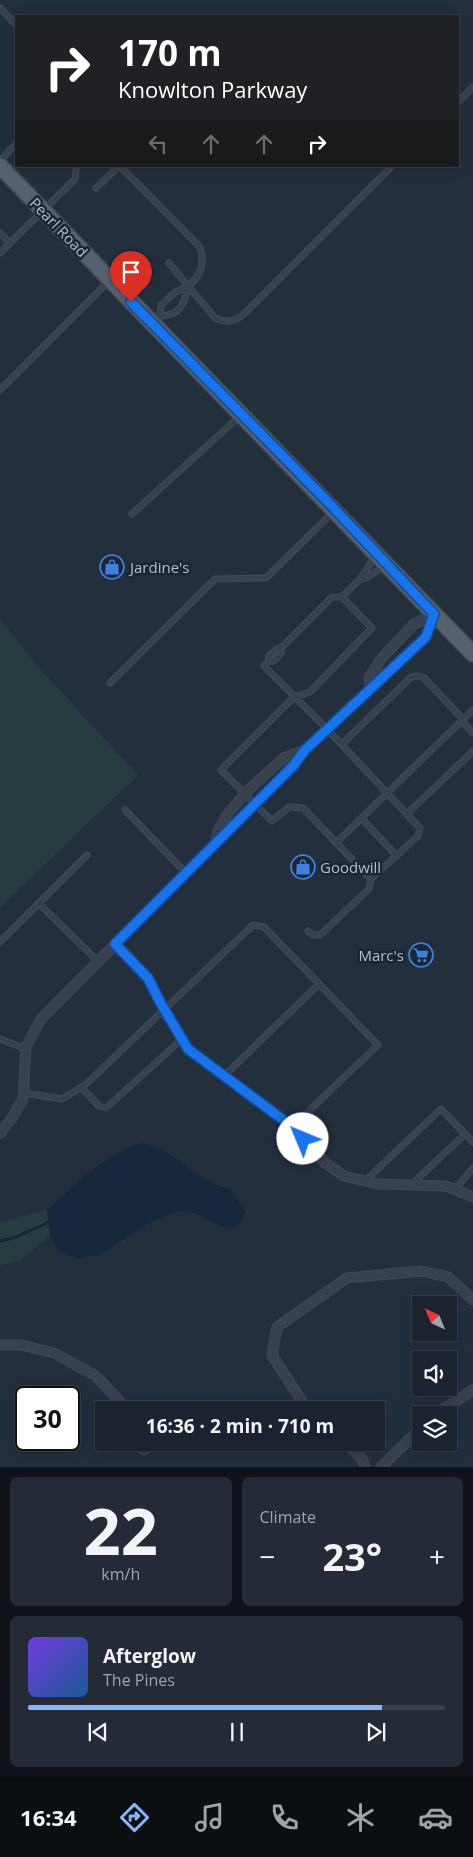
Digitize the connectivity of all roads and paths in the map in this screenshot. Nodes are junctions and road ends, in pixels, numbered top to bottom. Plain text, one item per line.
1 (0, 8) edge
2 (15, 24) edge
3 (473, 87) edge
4 (459, 101) edge
5 (15, 145) edge
6 (0, 161) edge
7 (0, 166) edge
8 (119, 167) edge
9 (121, 167) edge
10 (391, 167) edge
11 (76, 170) dead end
12 (96, 188) dead end
13 (42, 210) junction
14 (0, 233) edge
15 (10, 243) junction
16 (0, 253) edge
17 (169, 263) dead end
18 (110, 280) junction
19 (188, 286) junction
20 (156, 319) junction
21 (0, 390) edge
22 (242, 415) junction
23 (335, 510) junction
24 (132, 514) dead end
25 (382, 560) junction
26 (360, 579) junction
27 (342, 597) junction
28 (434, 614) junction
29 (473, 654) edge
30 (110, 682) dead end
31 (370, 688) junction
32 (294, 696) junction
33 (473, 710) edge
34 (462, 720) junction
35 (327, 729) junction
36 (473, 732) edge
37 (342, 744) junction
38 (305, 750) junction
39 (473, 750) edge
40 (387, 793) junction
41 (244, 794) junction
42 (255, 803) junction
43 (125, 810) dead end
44 (407, 814) junction
45 (361, 818) junction
46 (336, 842) junction
47 (215, 846) junction
48 (86, 855) dead end
49 (396, 856) junction
50 (186, 873) junction
51 (371, 879) junction
52 (38, 904) junction
53 (308, 931) dead end
54 (0, 942) edge
55 (115, 944) junction
56 (98, 961) junction
57 (319, 984) junction
58 (164, 1010) junction
59 (0, 1039) edge
60 (182, 1040) junction
61 (26, 1049) junction
62 (223, 1076) junction
63 (81, 1087) junction
64 (24, 1093) junction
65 (292, 1127) junction
66 (0, 1133) edge
67 (465, 1134) junction
68 (473, 1142) edge
69 (473, 1168) edge
70 (365, 1181) junction
71 (411, 1185) junction
72 (455, 1189) junction
73 (473, 1197) edge
74 (473, 1300) edge
75 (0, 1346) edge
76 (473, 1390) edge
77 (119, 1401) edge
78 (302, 1401) edge
79 (448, 1406) edge
80 (412, 1437) edge
81 (354, 1451) edge
82 (364, 1467) edge
83 (381, 1467) edge

1 - 2 lane
3 - 4 lane
5 - 6 lane
7 - 13 main road, Pearl Road
8 - 12 lane
9 - 19 lane
10 - 19 lane
11 - 13 lane
13 - 15 lane
13 - 18 main road, Pearl Road
14 - 15 lane
15 - 16 lane
17 - 19 lane
18 - 20 main road, Pearl Road
18 - 21 lane
19 - 20 lane
19 - 20 lane
20 - 22 main road, Pearl Road
22 - 23 main road, Pearl Road
22 - 24 lane
23 - 25 main road, Pearl Road
23 - 30 lane
25 - 26 lane
25 - 26 lane
25 - 28 main road, Pearl Road
26 - 27 lane
27 - 32 lane
27 - 32 lane
28 - 29 main road, Pearl Road
28 - 31 street
28 - 31 street
31 - 35 street
32 - 35 lane
32 - 41 lane
33 - 34 lane
34 - 36 lane
34 - 37 lane
34 - 40 lane
35 - 37 lane
35 - 38 street
37 - 40 lane
38 - 41 street
38 - 42 street
39 - 44 lane
40 - 44 lane
40 - 45 lane
41 - 42 lane
41 - 47 street
42 - 46 lane
42 - 47 street
43 - 50 lane
44 - 49 lane
45 - 46 lane
45 - 49 lane
46 - 51 lane
47 - 50 street
48 - 52 lane
49 - 51 lane
50 - 55 street
51 - 53 lane
52 - 54 lane
52 - 56 lane
55 - 56 street
55 - 58 street
56 - 61 street
57 - 58 lane
57 - 62 lane
57 - 65 lane
58 - 60 street
58 - 63 lane
59 - 61 lane
60 - 62 street
60 - 63 lane
61 - 64 street
62 - 65 street
63 - 64 lane
64 - 66 street
65 - 70 street
67 - 68 lane
67 - 70 lane
67 - 71 lane
69 - 72 lane
70 - 71 street
71 - 72 street
72 - 73 street
74 - 78 street
75 - 77 street
76 - 79 street
80 - 83 street
81 - 82 street

